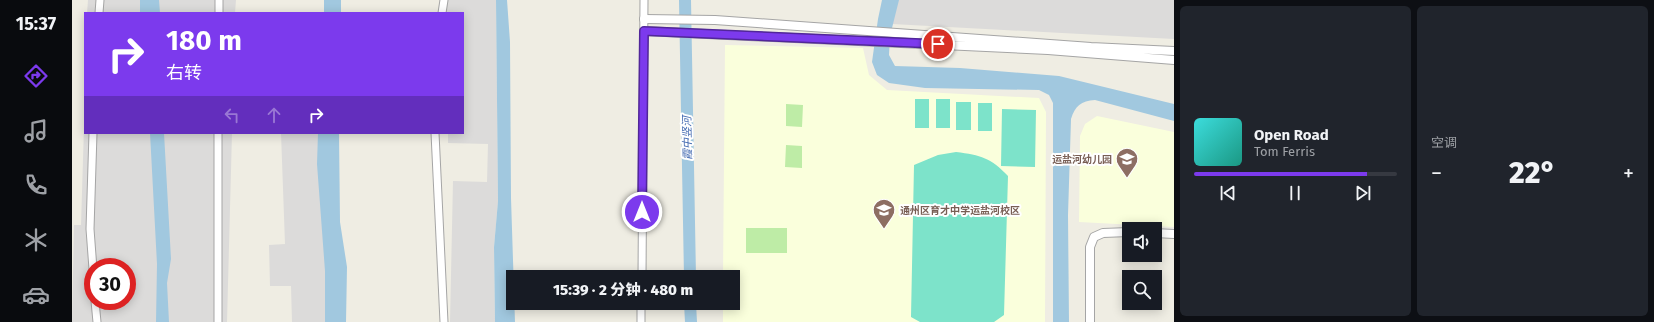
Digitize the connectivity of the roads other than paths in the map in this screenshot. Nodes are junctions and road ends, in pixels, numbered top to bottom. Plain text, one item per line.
1 (100, 0) edge
2 (219, 0) edge
3 (444, 0) edge
4 (644, 0) edge
5 (99, 12) edge
6 (219, 12) edge
7 (442, 12) edge
8 (644, 19) junction
9 (644, 31) junction
10 (1174, 51) edge
11 (1174, 60) edge
12 (93, 134) edge
13 (218, 134) edge
14 (435, 134) edge
15 (1122, 232) edge
16 (1162, 233) edge
17 (1174, 234) edge
18 (92, 258) edge
19 (642, 270) edge
20 (96, 310) edge
21 (641, 310) edge
22 (97, 322) edge
23 (218, 322) edge
24 (444, 322) edge
25 (641, 322) edge
26 (1090, 322) edge

1 - 5 street
2 - 6 street
3 - 7 street
4 - 8 street
8 - 9 street
8 - 10 street
9 - 11 street
9 - 19 street
12 - 18 street
13 - 23 street
14 - 24 street
15 - 26 street
16 - 17 street
20 - 22 street
21 - 25 street

